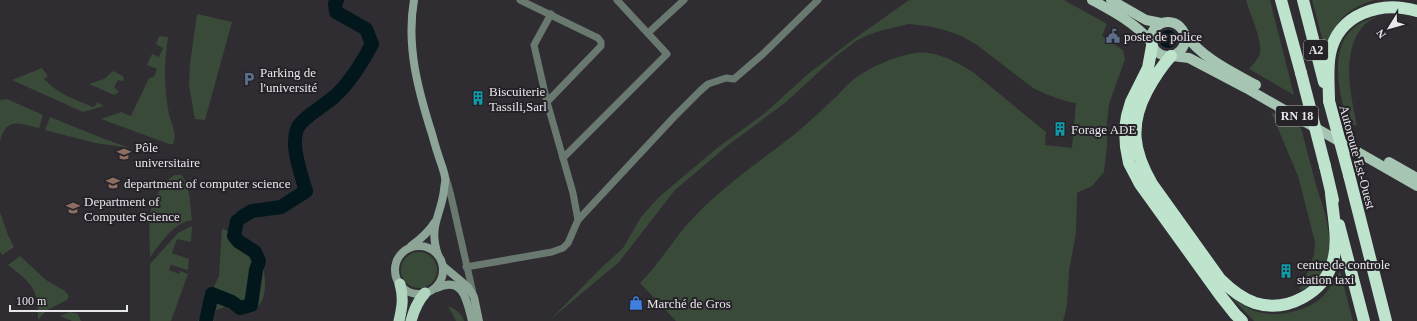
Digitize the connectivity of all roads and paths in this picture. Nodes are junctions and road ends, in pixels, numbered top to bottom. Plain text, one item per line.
1 (414, 0) edge
2 (520, 0) edge
3 (617, 0) edge
4 (684, 0) edge
5 (818, 0) edge
6 (1092, 0) edge
7 (1111, 0) edge
8 (1281, 0) edge
9 (1303, 0) edge
10 (1417, 11) edge
11 (551, 14) junction
12 (1162, 23) junction
13 (648, 33) junction
14 (1184, 34) junction
15 (1152, 44) junction
16 (1172, 56) junction
17 (1329, 101) junction
18 (547, 102) junction
19 (563, 158) junction
20 (445, 178) junction
21 (1417, 178) edge
22 (1417, 186) edge
23 (1331, 193) junction
24 (578, 220) junction
25 (435, 222) junction
26 (404, 251) junction
27 (438, 255) junction
28 (443, 266) junction
29 (466, 267) junction
30 (400, 284) junction
31 (428, 292) junction
32 (474, 297) junction
33 (399, 321) edge
34 (411, 321) edge
35 (472, 321) edge
36 (480, 321) edge
37 (1242, 321) edge
38 (1364, 321) edge
39 (1386, 321) edge

1 - 20 main road
2 - 11 street
3 - 13 street
4 - 13 street
5 - 24 street
6 - 15 main road
7 - 12 main road
8 - 23 highway, A2, bridge
9 - 17 highway, Autoroute Est-Ouest / A2
10 - 17 highway
11 - 18 street
11 - 18 street
12 - 14 main road
12 - 15 main road
13 - 19 street
14 - 16 main road
14 - 21 main road, RN 18
15 - 16 main road
15 - 37 highway
16 - 22 main road, RN 18
16 - 23 highway
17 - 39 highway, Autoroute Est-Ouest / A2, bridge
18 - 19 street
19 - 24 street
20 - 25 main road
20 - 29 street
23 - 38 highway, A2
24 - 29 street
25 - 26 main road
25 - 27 main road
26 - 27 main road
26 - 30 main road
27 - 28 main road
28 - 31 main road
28 - 32 main road
29 - 32 street
30 - 31 main road
30 - 33 highway
31 - 34 highway
31 - 35 main road
32 - 36 main road

